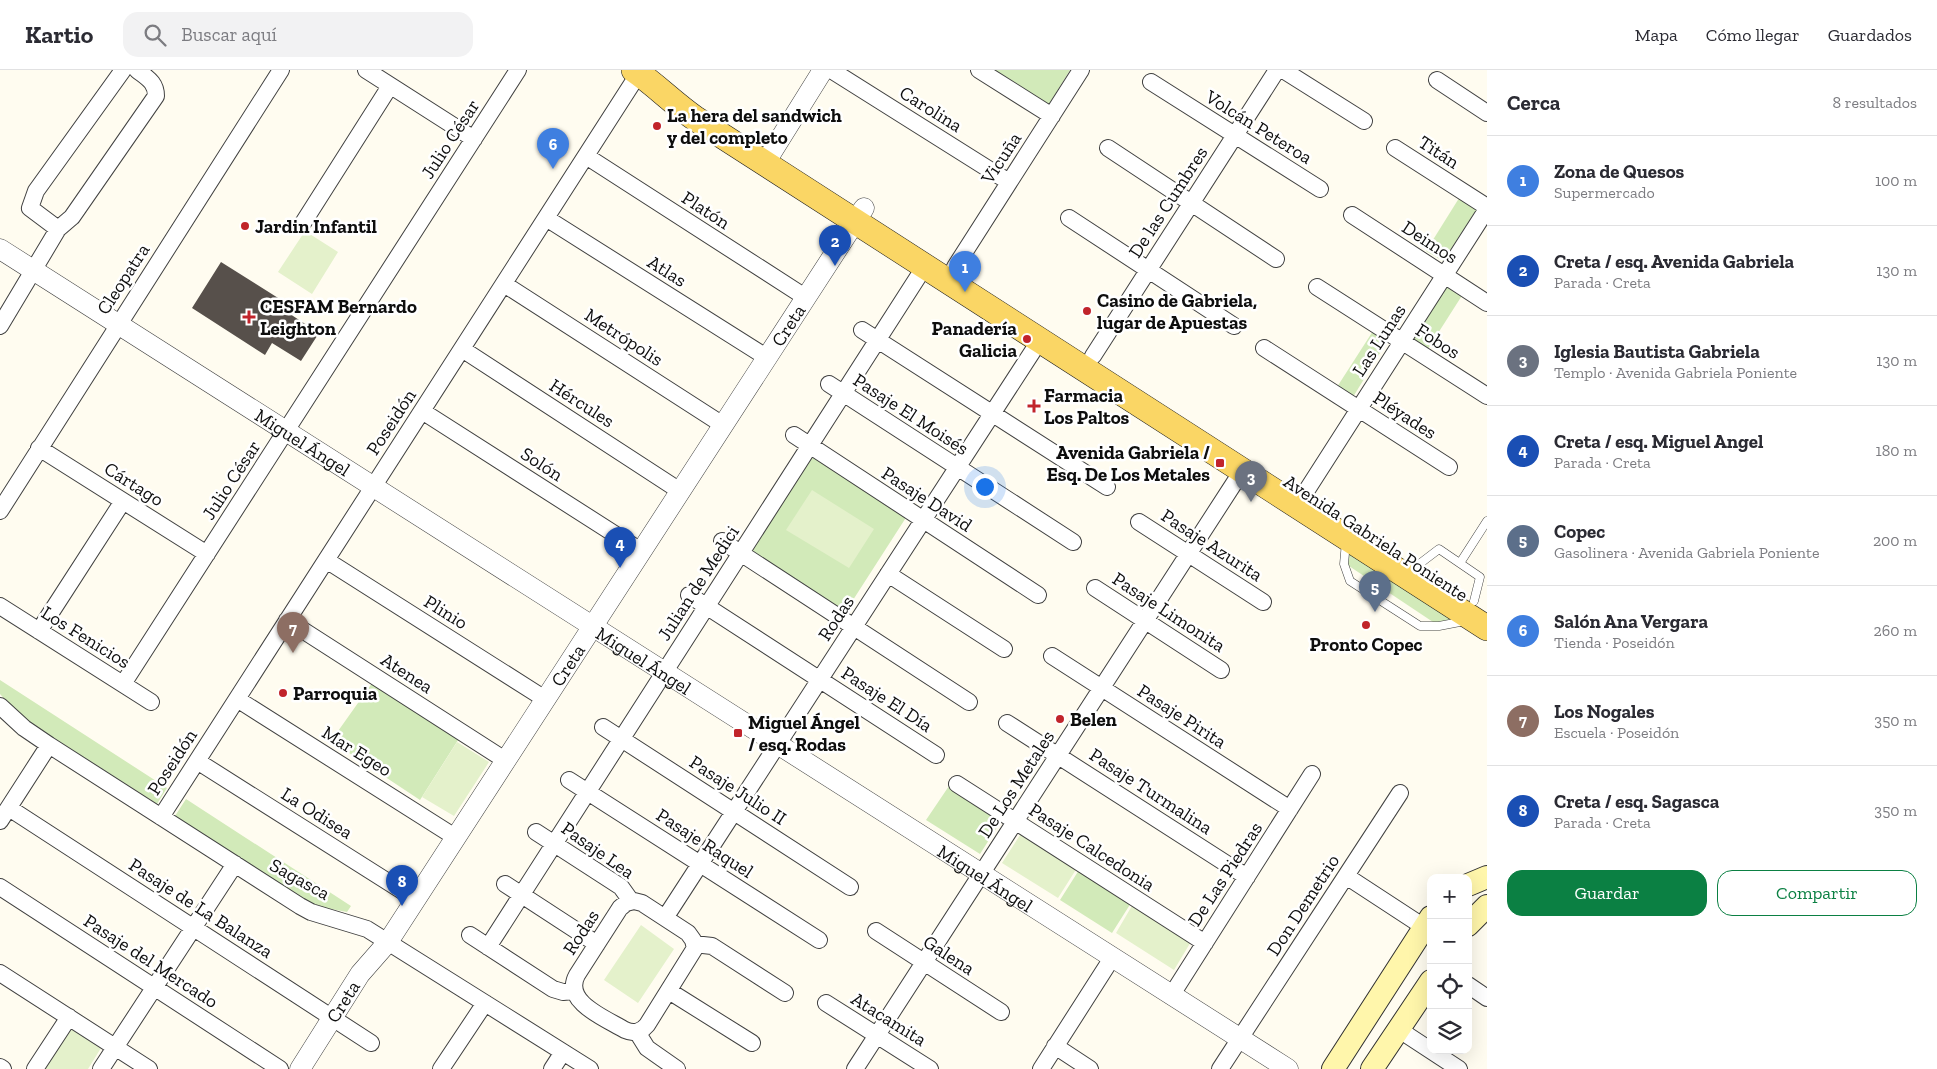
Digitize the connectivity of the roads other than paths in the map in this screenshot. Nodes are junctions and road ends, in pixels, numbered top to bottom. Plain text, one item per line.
1 (123, 70) edge
2 (137, 70) edge
3 (281, 70) edge
4 (366, 70) edge
5 (518, 70) edge
6 (823, 70) edge
7 (831, 70) edge
8 (979, 70) edge
9 (1081, 70) edge
10 (1277, 70) edge
11 (1283, 70) edge
12 (643, 76) edge
13 (1437, 80) dead end
14 (1151, 82) dead end
15 (390, 86) junction
16 (1487, 112) edge
17 (1052, 116) junction
18 (1364, 121) dead end
19 (1235, 135) junction
20 (474, 139) junction
21 (1108, 148) dead end
22 (1395, 148) dead end
23 (586, 156) junction
24 (769, 156) junction
25 (1009, 182) junction
26 (1320, 189) dead end
27 (1192, 203) junction
28 (1487, 208) edge
29 (859, 214) junction
30 (1352, 215) dead end
31 (546, 218) junction
32 (1069, 218) dead end
33 (302, 223) dead end
34 (58, 229) junction
35 (0, 249) edge
36 (1276, 259) dead end
37 (925, 266) junction
38 (955, 267) junction
39 (33, 270) junction
40 (1148, 270) junction
41 (1445, 275) junction
42 (504, 284) junction
43 (1316, 287) dead end
44 (805, 297) junction
45 (1487, 303) edge
46 (118, 324) junction
47 (0, 326) edge
48 (1234, 326) dead end
49 (862, 330) dead end
50 (878, 340) junction
51 (1040, 340) junction
52 (1402, 342) junction
53 (1264, 348) dead end
54 (462, 349) junction
55 (1093, 356) junction
56 (766, 357) junction
57 (829, 384) dead end
58 (844, 393) junction
59 (1487, 396) edge
60 (1359, 409) junction
61 (422, 411) junction
62 (993, 414) junction
63 (723, 425) junction
64 (287, 430) junction
65 (794, 435) dead end
66 (810, 446) junction
67 (39, 448) junction
68 (1449, 467) dead end
69 (958, 468) junction
70 (1242, 471) junction
71 (374, 486) junction
72 (1107, 488) dead end
73 (680, 491) junction
74 (1305, 493) junction
75 (123, 501) junction
76 (0, 511) edge
77 (924, 520) junction
78 (1487, 521) edge
79 (1139, 522) dead end
80 (1346, 537) junction
81 (722, 541) dead end
82 (1073, 542) dead end
83 (641, 551) junction
84 (741, 553) junction
85 (207, 554) junction
86 (1189, 554) junction
87 (326, 560) junction
88 (1460, 563) junction
89 (1418, 565) junction
90 (888, 574) junction
91 (1095, 588) dead end
92 (690, 595) dead end
93 (1038, 595) dead end
94 (1263, 602) dead end
95 (0, 606) edge
96 (707, 606) junction
97 (1480, 614) edge
98 (288, 620) junction
99 (1145, 621) junction
100 (592, 626) junction
101 (854, 627) junction
102 (39, 631) junction
103 (1004, 649) dead end
104 (1052, 656) dead end
105 (1221, 670) dead end
106 (664, 672) junction
107 (820, 680) junction
108 (123, 684) junction
109 (1102, 688) junction
110 (237, 699) junction
111 (545, 699) junction
112 (150, 702) dead end
113 (970, 702) dead end
114 (0, 706) edge
115 (1007, 723) dead end
116 (603, 727) dead end
117 (622, 739) junction
118 (49, 745) junction
119 (777, 745) junction
120 (936, 755) dead end
121 (1058, 756) junction
122 (505, 760) junction
123 (197, 761) junction
124 (1312, 774) dead end
125 (569, 780) dead end
126 (957, 784) dead end
127 (588, 792) junction
128 (1400, 793) dead end
129 (1290, 809) junction
130 (734, 812) junction
131 (4, 814) edge
132 (161, 817) junction
133 (1016, 821) junction
134 (536, 832) dead end
135 (455, 837) junction
136 (554, 844) junction
137 (235, 864) junction
138 (700, 864) junction
139 (980, 876) junction
140 (1346, 876) junction
141 (1247, 877) junction
142 (1487, 877) edge
143 (1472, 883) edge
144 (505, 884) dead end
145 (0, 887) edge
146 (850, 887) dead end
147 (522, 895) junction
148 (415, 900) junction
149 (631, 901) junction
150 (1487, 906) edge
151 (665, 918) junction
152 (1427, 921) edge
153 (1472, 921) edge
154 (1427, 924) edge
155 (194, 927) junction
156 (876, 931) dead end
157 (470, 936) dead end
158 (818, 940) dead end
159 (388, 942) junction
160 (1204, 943) junction
161 (597, 944) junction
162 (694, 944) junction
163 (488, 947) junction
164 (1112, 958) junction
165 (924, 962) junction
166 (0, 973) edge
167 (154, 987) junction
168 (1427, 987) edge
169 (1472, 988) edge
170 (573, 990) junction
171 (669, 991) junction
172 (785, 993) dead end
173 (1381, 994) junction
174 (1171, 996) junction
175 (1487, 998) edge
176 (485, 1003) junction
177 (826, 1003) dead end
178 (1001, 1012) dead end
179 (69, 1017) junction
180 (332, 1018) junction
181 (1404, 1021) junction
182 (637, 1032) junction
183 (877, 1036) junction
184 (1240, 1039) junction
185 (371, 1043) dead end
186 (752, 1043) dead end
187 (1055, 1046) junction
188 (116, 1047) junction
189 (563, 1052) junction
190 (35, 1069) edge
191 (101, 1069) edge
192 (149, 1069) edge
193 (280, 1069) edge
194 (300, 1069) edge
195 (441, 1069) edge
196 (552, 1069) edge
197 (590, 1069) edge
198 (677, 1069) edge
199 (856, 1069) edge
200 (930, 1069) edge
201 (1041, 1069) edge
202 (1090, 1069) edge
203 (1220, 1069) edge
204 (1288, 1069) edge
205 (1333, 1069) edge
206 (1372, 1069) edge
207 (1460, 1069) edge

1 - 34 street
2 - 34 street
3 - 46 street, Cleopatra
4 - 15 street
5 - 20 street, Julio César
6 - 24 street
7 - 25 street, Carolina
8 - 17 street
9 - 17 street, Vicuña
10 - 19 street, De las Cumbres
11 - 18 street
12 - 23 street, Poseidón
12 - 24 main road, Avenida Gabriela Poniente
13 - 16 street
14 - 19 street, Volcán Peteroa
15 - 20 street
15 - 33 street
17 - 25 street, Vicuña
19 - 26 street, Volcán Peteroa
19 - 27 street, De las Cumbres
20 - 64 street, Julio César
21 - 27 street
22 - 28 street, Titán
23 - 31 street, Poseidón
23 - 44 street, Platón
24 - 29 main road, Avenida Gabriela Poniente
25 - 38 street, Vicuña
27 - 36 street
27 - 40 street, De las Cumbres
28 - 41 street, Las Lunas
29 - 37 main road, Avenida Gabriela Poniente
29 - 38 main road, Avenida Gabriela Poniente
29 - 44 street, Creta
30 - 41 street, Deimos
31 - 42 street, Poseidón
31 - 56 street, Atlas
32 - 40 street
34 - 39 street
35 - 39 street, Miguel Ángel
37 - 50 street, Julian de Medici
37 - 51 main road, Avenida Gabriela Poniente
38 - 55 main road, Avenida Gabriela Poniente
39 - 46 street, Miguel Ángel
39 - 47 street
40 - 48 street
40 - 55 street, De las Cumbres
41 - 45 street, Deimos
41 - 52 street, Las Lunas
42 - 54 street, Poseidón
42 - 63 street, Metrópolis
43 - 52 street, Fobos
44 - 56 street, Creta
46 - 64 street, Miguel Ángel
46 - 67 street, Cleopatra
49 - 50 street
50 - 58 street, Julian de Medici
50 - 62 street
51 - 62 street, Rodas
51 - 70 main road, Avenida Gabriela Poniente
52 - 59 street, Fobos
52 - 60 street, Las Lunas
53 - 60 street, Pléyades
54 - 61 street, Poseidón
54 - 73 street, Hércules
55 - 74 main road, Avenida Gabriela Poniente
56 - 63 street, Creta
57 - 58 street, Pasaje El Moisés
58 - 66 street, Julian de Medici
58 - 69 street, Pasaje El Moisés
60 - 68 street, Pléyades
60 - 74 street, Las Lunas
61 - 71 street, Poseidón
61 - 83 street, Solón
62 - 69 street, Rodas
62 - 72 street
63 - 73 street, Creta
64 - 71 street, Miguel Ángel
64 - 85 street, Julio César
65 - 66 street, Pasaje David
66 - 77 street, Pasaje David
66 - 84 street, Julian de Medici
67 - 75 street, Cártago
67 - 76 street, Cleopatra
69 - 77 street, Rodas
69 - 82 street, Pasaje El Moisés
70 - 80 main road, Avenida Gabriela Poniente
70 - 86 street, De Los Metales
71 - 87 street, Poseidón
71 - 100 street, Miguel Ángel
73 - 83 street, Creta
74 - 89 main road, Avenida Gabriela Poniente
75 - 85 street, Cártago
75 - 102 street
77 - 90 street, Rodas
77 - 93 street, Pasaje David
78 - 88 lane
79 - 86 street, Pasaje Azurita
80 - 97 main road, Avenida Gabriela Poniente
80 - 97 lane
81 - 84 street
83 - 100 street, Creta
84 - 96 street, Julian de Medici
84 - 101 street
85 - 108 street, Julio César
86 - 94 street, Pasaje Azurita
86 - 99 street, De Los Metales
87 - 98 street, Poseidón
87 - 111 street, Plinio
88 - 89 lane
88 - 97 lane
89 - 97 main road, Avenida Gabriela Poniente
90 - 101 street, Rodas
90 - 103 street
91 - 99 street, Pasaje Limonita
92 - 96 street, Pasaje El Día
95 - 102 street, Los Fenicios
96 - 106 street, Julian de Medici
96 - 107 street, Pasaje El Día
98 - 110 street, Poseidón
98 - 122 street, Atenea
99 - 105 street, Pasaje Limonita
99 - 109 street, De Los Metales
100 - 106 street, Miguel Ángel
100 - 111 street, Creta
101 - 107 street, Rodas
101 - 113 street
102 - 108 street, Los Fenicios
104 - 109 street, Pasaje Pirita
106 - 117 street, Julian de Medici
106 - 119 street, Miguel Ángel
107 - 119 street, Rodas
107 - 120 street, Pasaje El Día
108 - 112 street, Los Fenicios
109 - 121 street, De Los Metales
109 - 129 street, Pasaje Pirita
110 - 123 street, Poseidón
110 - 135 street, Mar Egeo
111 - 122 street, Creta
114 - 118 street, Sagasca
115 - 121 street, Pasaje Turmalina
116 - 117 street, Pasaje Julio II
117 - 127 street, Julian de Medici
117 - 130 street, Pasaje Julio II
118 - 131 street
118 - 132 street, Sagasca
119 - 130 street, Rodas
119 - 139 street, Miguel Ángel
121 - 133 street, De Los Metales
121 - 141 street, Pasaje Turmalina
122 - 135 street, Creta
123 - 132 street, Poseidón
123 - 148 street, La Odisea
124 - 129 street, De Las Piedras
125 - 127 street, Pasaje Raquel
126 - 133 street, Pasaje Calcedonia
127 - 136 street, Julian de Medici
127 - 138 street, Pasaje Raquel
128 - 140 street, Don Demetrio
129 - 141 street, De Las Piedras
130 - 138 street, Rodas
130 - 146 street, Pasaje Julio II
131 - 155 street, Pasaje de La Balanza
132 - 137 street, Sagasca
133 - 139 street, De Los Metales
133 - 160 street, Pasaje Calcedonia
134 - 136 street, Pasaje Lea
135 - 148 street, Creta
136 - 147 street, Julian de Medici
136 - 149 street, Pasaje Lea
137 - 155 street
137 - 159 street, Sagasca
138 - 151 street, Rodas
138 - 158 street, Pasaje Raquel
139 - 164 street, Miguel Ángel
139 - 165 street, De Los Metales
140 - 152 street
140 - 184 street, Don Demetrio
141 - 160 street, De Las Piedras
142 - 143 main road
144 - 147 street
145 - 167 street, Pasaje del Mercado
147 - 161 street
147 - 163 street, Julian de Medici
148 - 159 street, Creta
149 - 151 street, Pasaje Lea
149 - 161 street, Rodas
150 - 153 main road
151 - 162 street, Pasaje Lea
154 - 173 main road
155 - 167 street
155 - 180 street, Pasaje de La Balanza
156 - 165 street, Galena
157 - 163 street
159 - 176 street, Sagasca
159 - 180 street, Creta
160 - 174 street, De Las Piedras
161 - 170 street, Rodas
162 - 171 street
162 - 172 street
163 - 170 street
164 - 174 street, Miguel Ángel
164 - 187 street
165 - 178 street, Galena
165 - 183 street, De Los Metales
166 - 179 street
167 - 188 street
167 - 193 street, Pasaje del Mercado
168 - 181 main road
169 - 175 street
170 - 182 street
171 - 182 street
171 - 186 street
173 - 181 main road
173 - 205 main road
174 - 184 street, Miguel Ángel
176 - 189 street, Sagasca
176 - 195 street
177 - 183 street, Atacamita
179 - 188 street
179 - 190 street
180 - 185 street, Pasaje de La Balanza
180 - 194 street, Creta
181 - 206 main road
181 - 207 street
182 - 198 street
183 - 199 street, De Los Metales
183 - 200 street, Atacamita
184 - 203 street, Don Demetrio
184 - 204 street, Miguel Ángel
187 - 201 street
187 - 202 street
188 - 191 street
188 - 192 street
189 - 196 street
189 - 197 street, Sagasca

